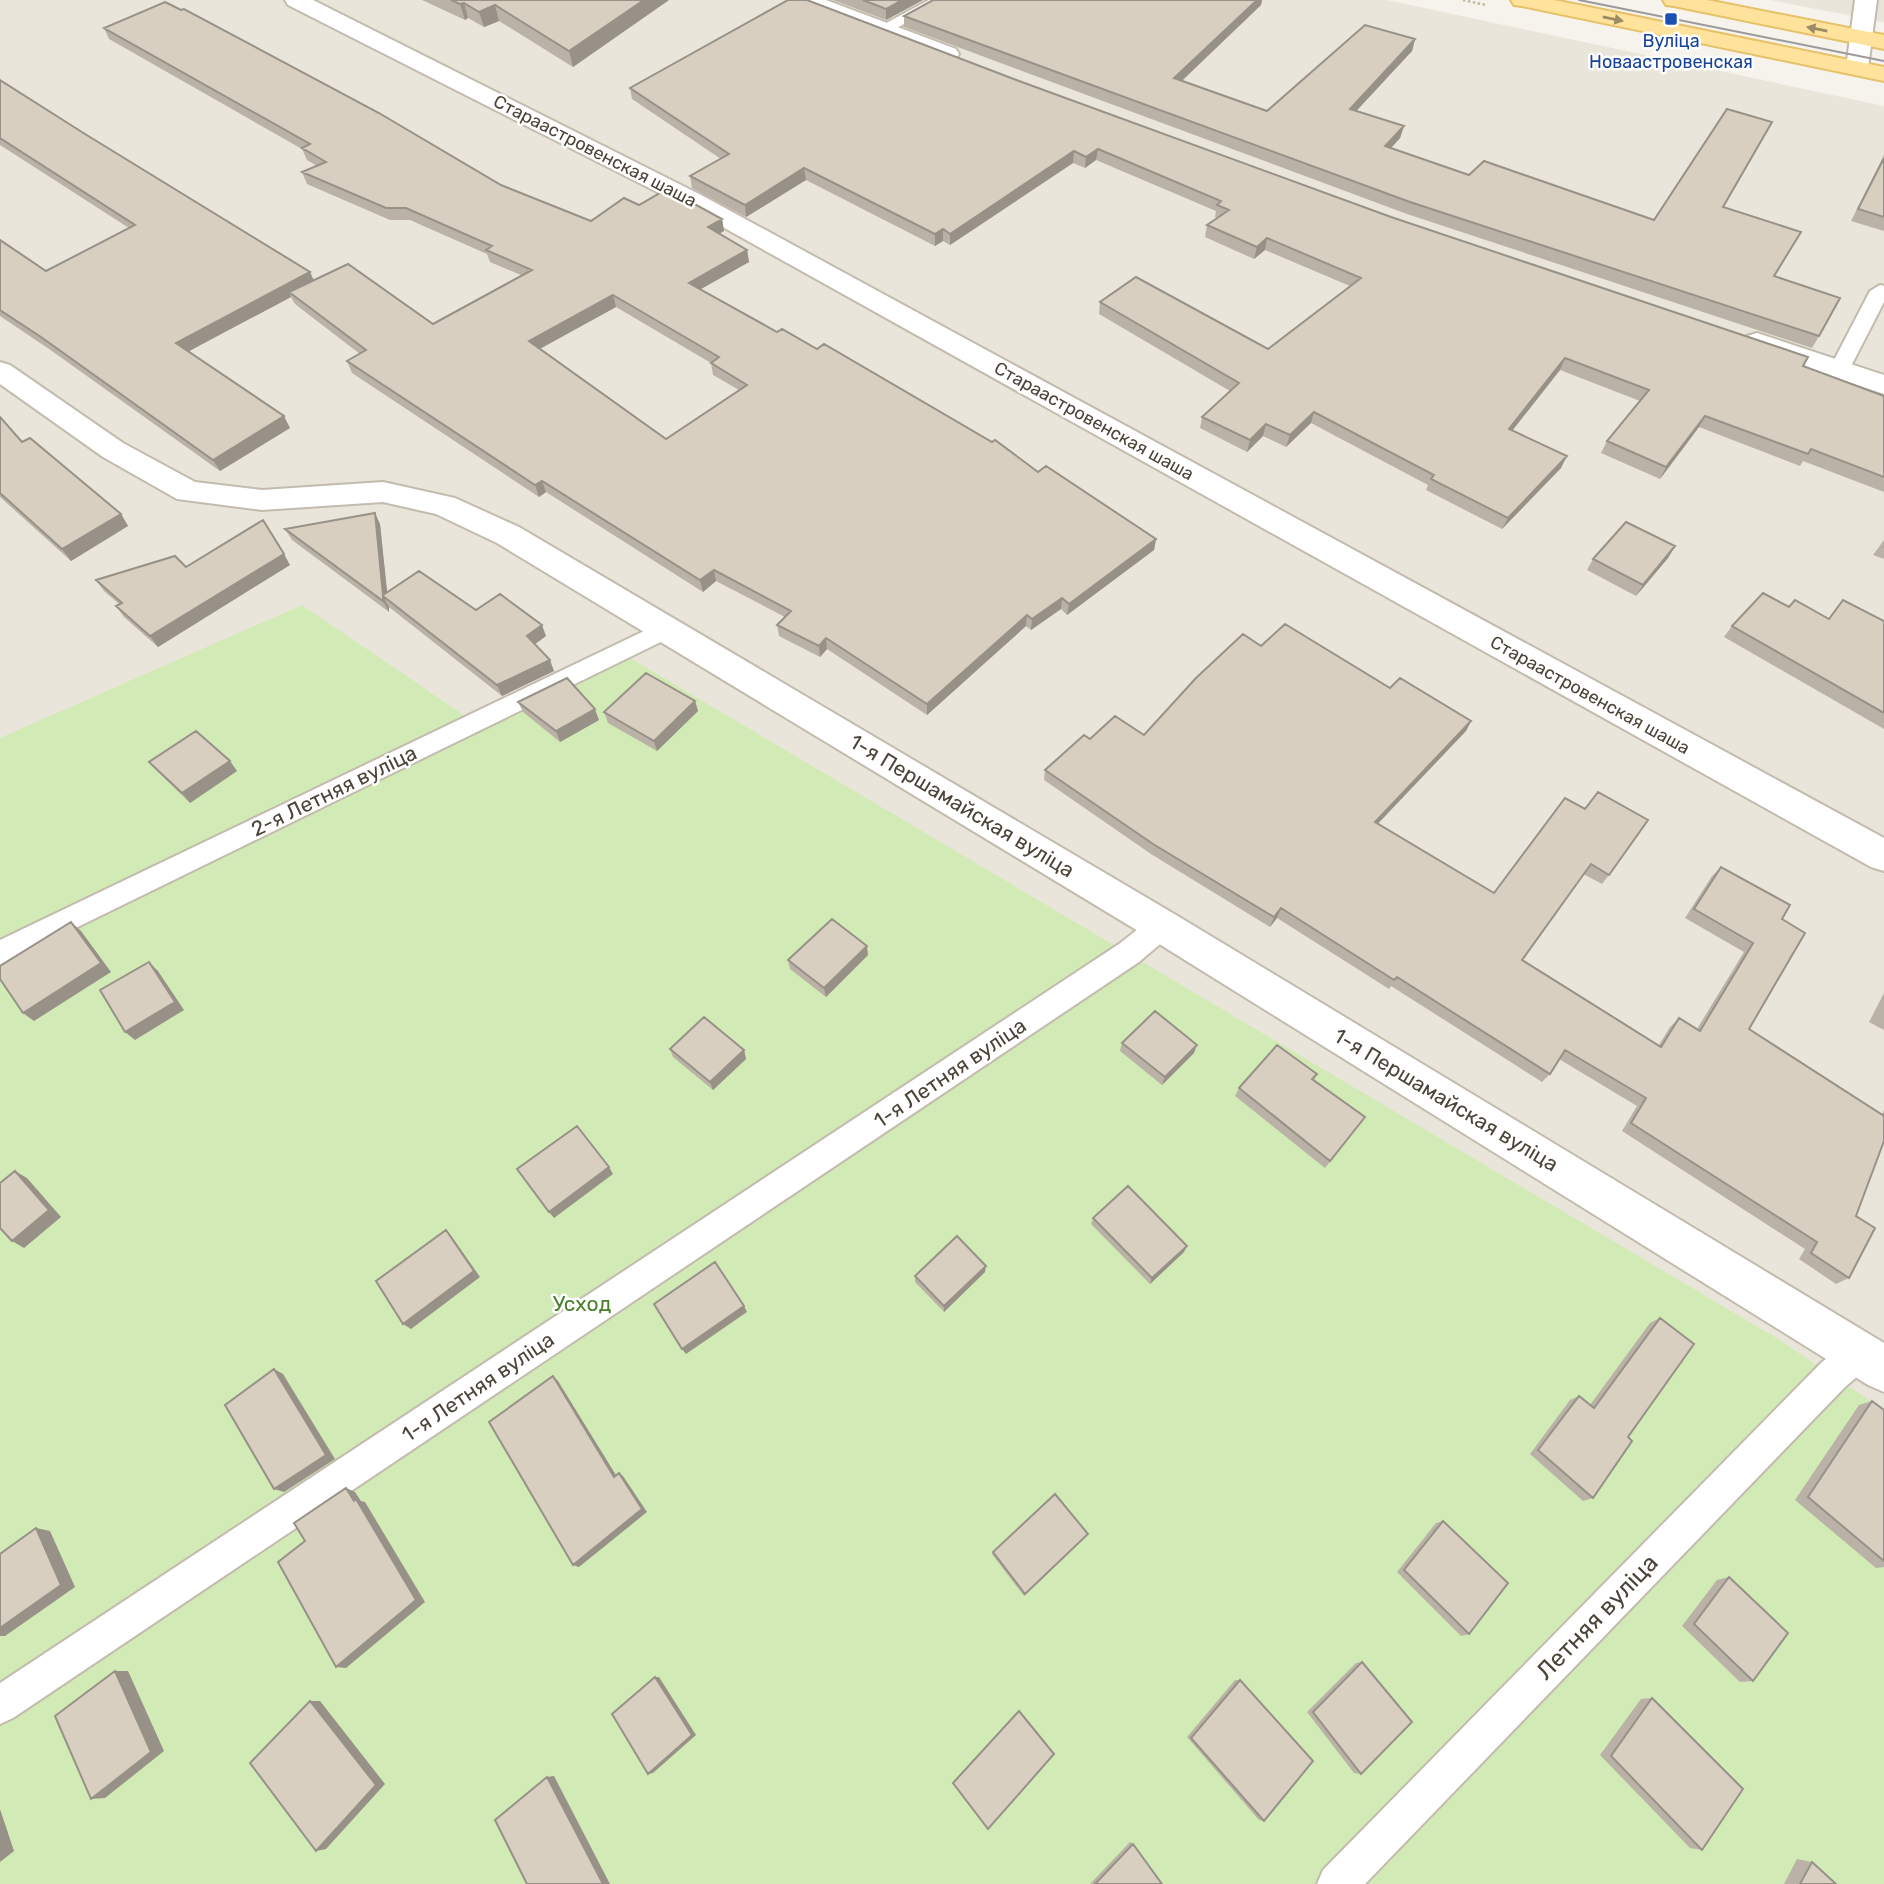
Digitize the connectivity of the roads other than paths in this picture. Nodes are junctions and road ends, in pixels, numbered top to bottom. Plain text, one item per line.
1 (296, 0) edge
2 (806, 0) edge
3 (941, 0) edge
4 (1522, 0) edge
5 (1674, 0) edge
6 (1866, 0) edge
7 (883, 29) junction
8 (1860, 37) junction
9 (1884, 42) edge
10 (967, 62) edge
11 (1857, 68) junction
12 (1884, 74) edge
13 (1880, 291) dead end
14 (1735, 335) edge
15 (1839, 370) junction
16 (0, 371) edge
17 (1884, 385) edge
18 (667, 629) junction
19 (1884, 856) edge
20 (1162, 926) junction
21 (0, 953) edge
22 (1872, 1361) edge
23 (0, 1705) edge
24 (1337, 1884) edge

1 - 19 street, Стараастровенская шаша
2 - 7 street
3 - 7 lane
4 -> 11 main road
8 -> 5 main road
6 - 8 street
7 - 10 street
8 - 9 main road
8 - 11 street
11 - 12 main road
13 - 15 lane
14 - 15 street
15 - 17 street
16 - 18 street, 1-я Першамайская вуліца
18 - 20 street, 1-я Першамайская вуліца
18 - 21 lane, 2-я Летняя вуліца
20 - 22 street, 1-я Першамайская вуліца
20 - 23 lane, 1-я Летняя вуліца
22 - 24 lane, Летняя вуліца

